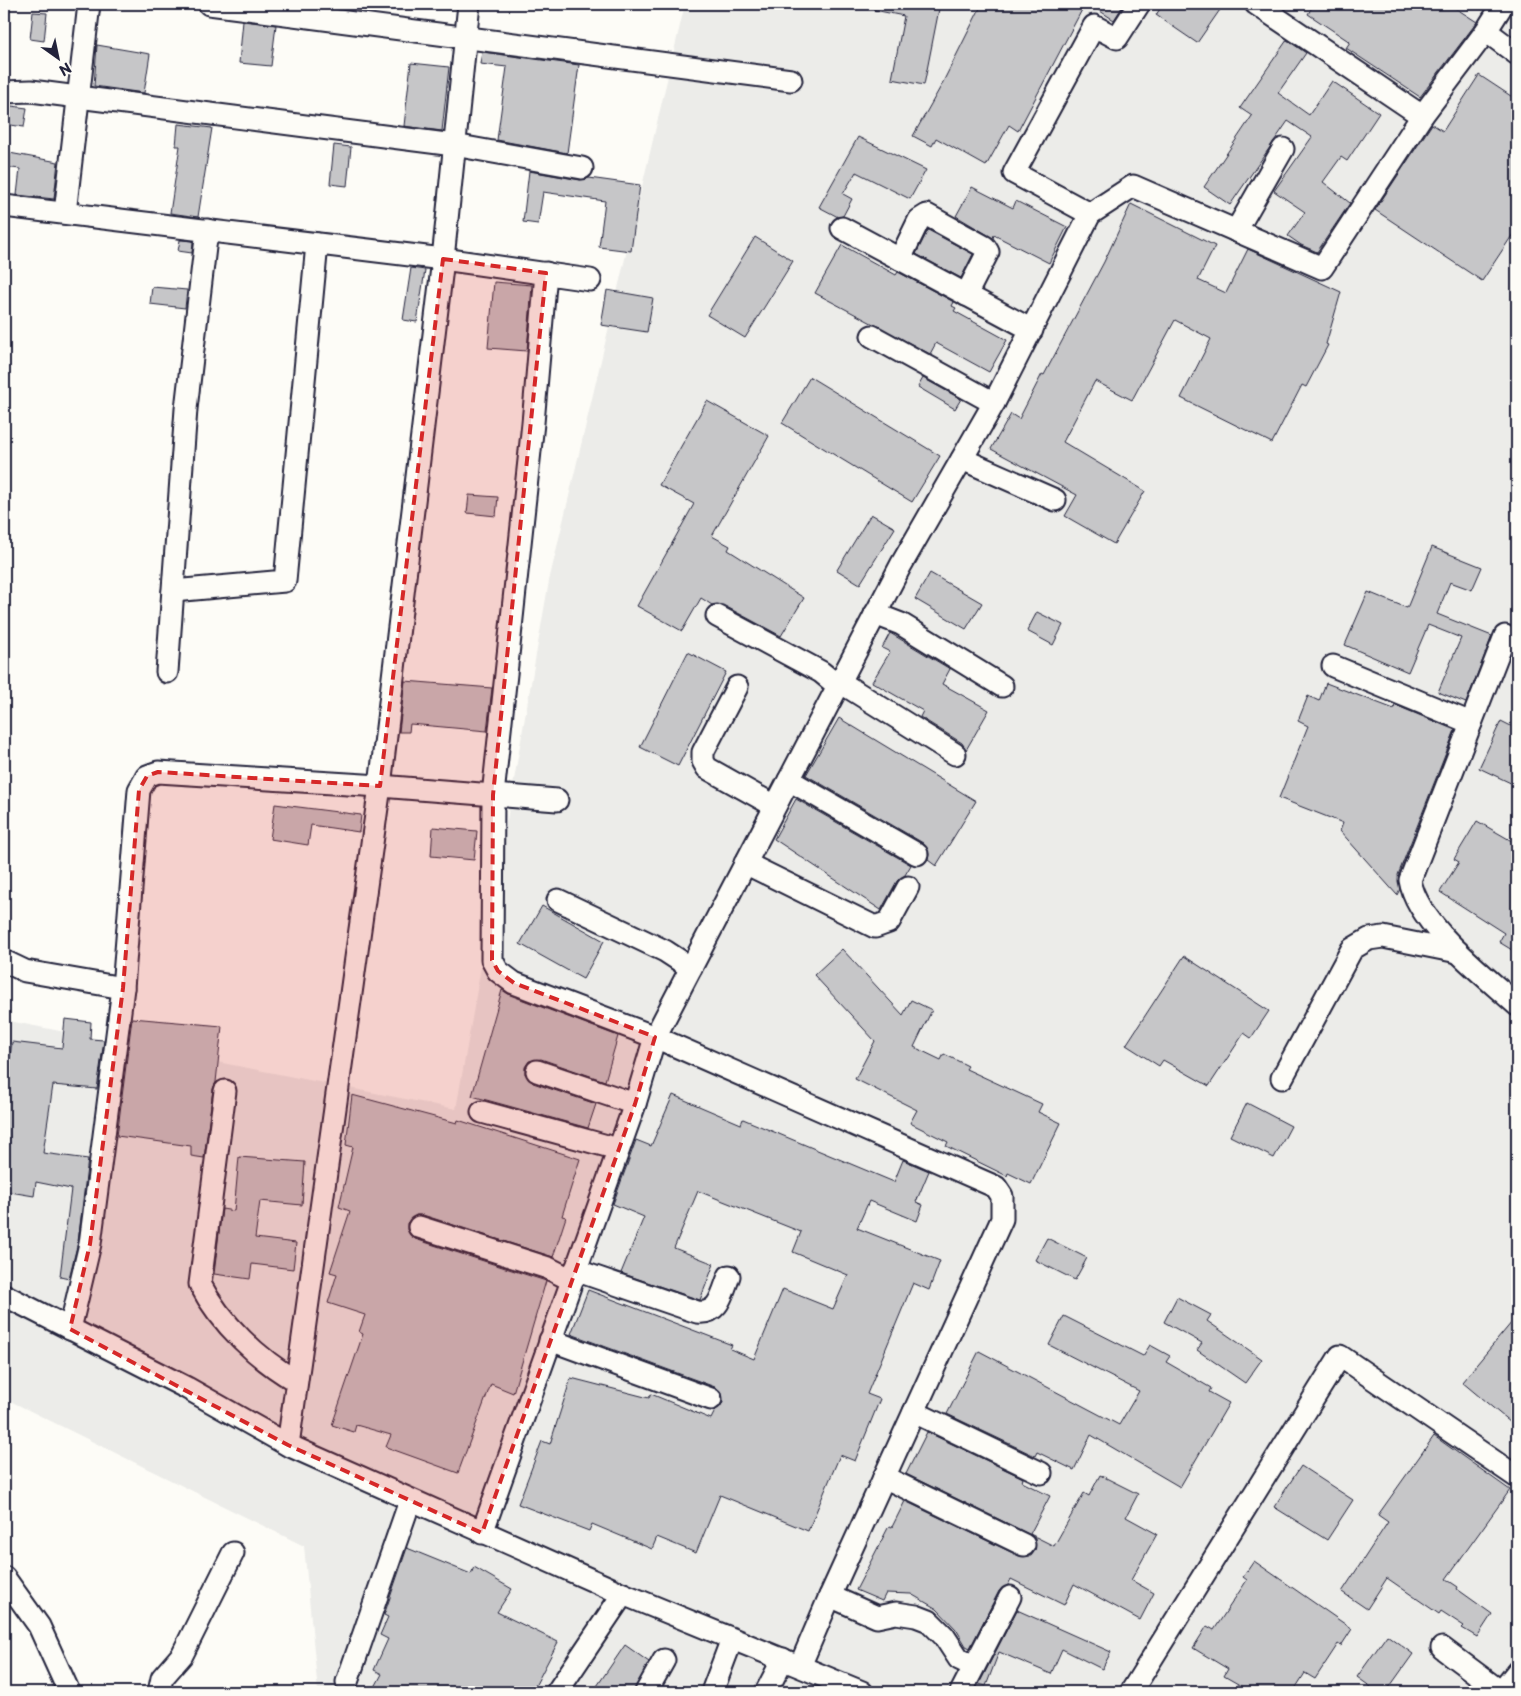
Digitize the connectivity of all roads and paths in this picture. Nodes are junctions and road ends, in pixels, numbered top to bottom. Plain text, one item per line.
1 (89, 4) edge
2 (209, 4) edge
3 (469, 4) edge
4 (1139, 4) edge
5 (1256, 4) edge
6 (1503, 4) edge
7 (1486, 31) junction
8 (465, 38) junction
9 (1517, 54) edge
10 (791, 80) dead end
11 (4, 92) edge
12 (80, 97) junction
13 (1422, 116) junction
14 (454, 145) junction
15 (1283, 149) dead end
16 (582, 168) dead end
17 (4, 206) edge
18 (65, 213) junction
19 (1090, 214) junction
20 (842, 228) dead end
21 (207, 230) junction
22 (1236, 231) junction
23 (317, 244) junction
24 (443, 259) junction
25 (900, 259) junction
26 (546, 273) junction
27 (590, 280) dead end
28 (966, 295) junction
29 (1032, 330) junction
30 (872, 336) dead end
31 (994, 403) junction
32 (962, 459) junction
33 (1055, 500) dead end
34 (173, 591) junction
35 (875, 614) junction
36 (718, 616) dead end
37 (1505, 636) dead end
38 (1333, 666) dead end
39 (167, 672) dead end
40 (839, 684) junction
41 (1002, 686) dead end
42 (737, 687) dead end
43 (1471, 723) junction
44 (955, 754) dead end
45 (789, 780) junction
46 (380, 786) junction
47 (493, 795) junction
48 (557, 800) dead end
49 (775, 806) junction
50 (917, 854) dead end
51 (745, 863) junction
52 (908, 887) dead end
53 (558, 900) dead end
54 (1458, 952) junction
55 (4, 961) edge
56 (691, 968) junction
57 (123, 988) junction
58 (1517, 1005) edge
59 (654, 1037) junction
60 (537, 1071) dead end
61 (1282, 1078) dead end
62 (225, 1091) dead end
63 (635, 1104) junction
64 (482, 1112) dead end
65 (618, 1150) junction
66 (418, 1227) dead end
67 (574, 1275) junction
68 (728, 1276) dead end
69 (4, 1295) edge
70 (70, 1329) junction
71 (550, 1340) junction
72 (296, 1381) junction
73 (710, 1399) dead end
74 (914, 1412) junction
75 (288, 1445) junction
76 (1040, 1473) dead end
77 (884, 1477) junction
78 (1517, 1477) edge
79 (410, 1501) junction
80 (482, 1533) junction
81 (1024, 1545) dead end
82 (233, 1553) dead end
83 (4, 1577) edge
84 (623, 1594) junction
85 (830, 1596) junction
86 (1010, 1597) dead end
87 (732, 1639) junction
88 (1442, 1648) dead end
89 (664, 1660) dead end
90 (792, 1663) junction
91 (974, 1666) junction
92 (1517, 1672) edge
93 (347, 1682) dead end
94 (840, 1688) edge
95 (69, 1692) edge
96 (159, 1692) edge
97 (557, 1692) edge
98 (646, 1692) edge
99 (712, 1692) edge
100 (766, 1692) edge
101 (862, 1692) edge
102 (961, 1692) edge
103 (1131, 1692) edge
104 (1501, 1692) edge

1 - 12 street
2 - 8 street
3 - 8 street
4 - 19 street
5 - 13 street
6 - 7 street
7 - 9 street
7 - 13 street
8 - 10 street
8 - 14 street
11 - 12 street
12 - 14 street
12 - 18 street
13 - 22 street
14 - 16 street
14 - 24 street
15 - 22 street
17 - 18 street
18 - 21 street
19 - 22 street
19 - 29 street
20 - 25 street
21 - 23 street
21 - 34 street
23 - 24 street
23 - 34 street
24 - 26 street
24 - 46 street
25 - 28 street
25 - 28 street
26 - 27 street
26 - 47 street
28 - 29 street
29 - 31 street
30 - 31 street
31 - 32 street
32 - 33 street
32 - 35 street
34 - 39 street
35 - 40 street
35 - 41 street
36 - 40 street
37 - 43 street
38 - 43 street
40 - 44 street
40 - 45 street
42 - 49 street
43 - 54 street
45 - 49 street
45 - 50 street
46 - 47 street
46 - 57 street
46 - 72 street
47 - 48 street
47 - 59 street
49 - 51 street
51 - 52 street
51 - 56 street
53 - 56 street
54 - 58 street
54 - 61 street
55 - 57 street
56 - 59 street
57 - 70 street
59 - 63 street
59 - 74 street
60 - 63 street
62 - 72 street
63 - 65 street
64 - 65 street
65 - 67 street
66 - 67 street
67 - 68 street
67 - 71 street
69 - 70 street
70 - 75 street
71 - 73 street
71 - 80 street
72 - 75 street
74 - 76 street
74 - 77 street
75 - 79 street
77 - 81 street
77 - 85 street
78 - 103 street
79 - 80 street
79 - 93 street
80 - 84 street
82 - 96 street
83 - 95 street
84 - 87 street
84 - 97 street
85 - 90 street
85 - 91 street
86 - 91 street
87 - 90 street
87 - 99 street
88 - 104 street
89 - 98 street
90 - 94 street
90 - 100 street
91 - 102 street
92 - 104 street
94 - 101 street

